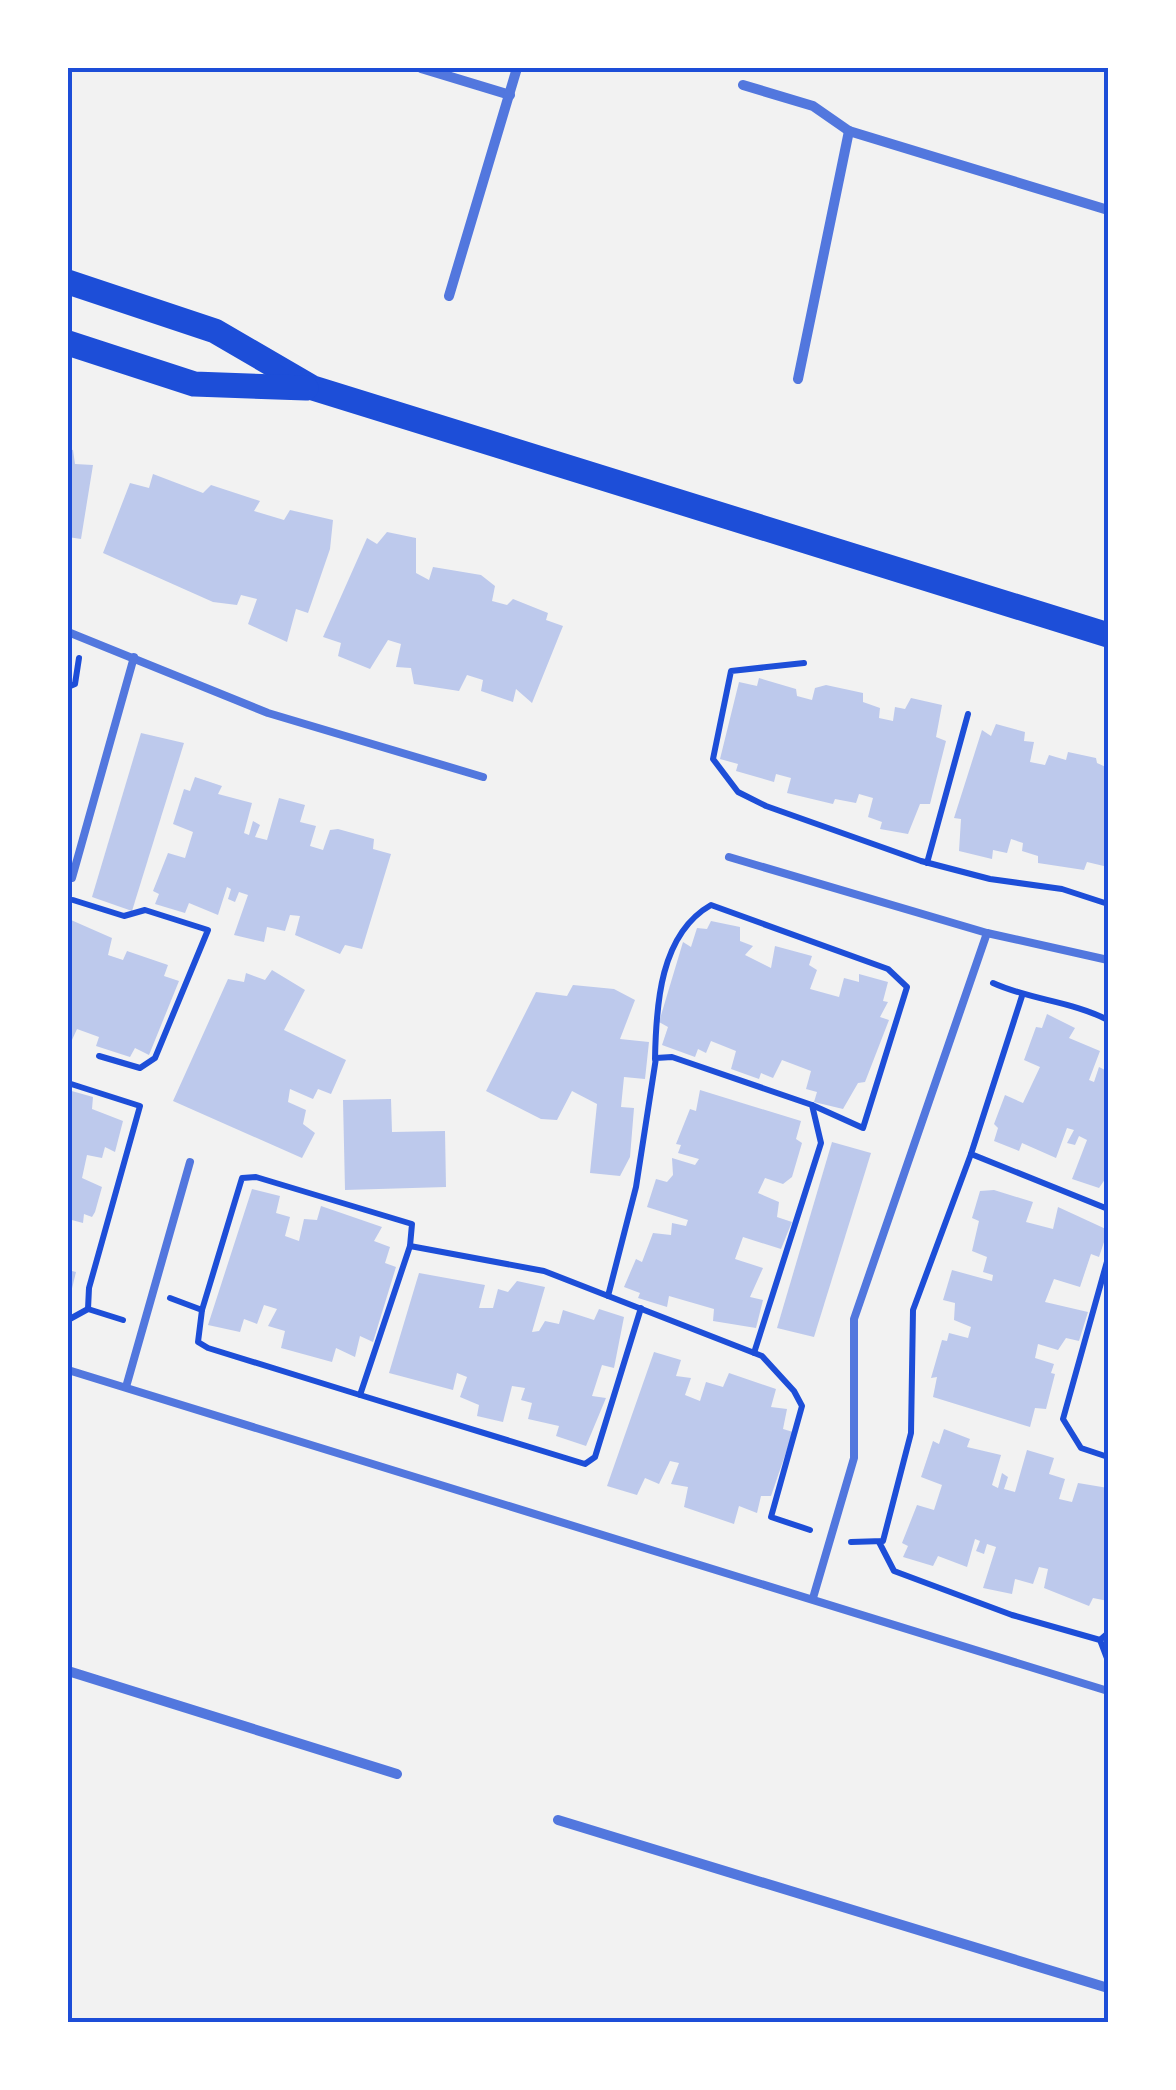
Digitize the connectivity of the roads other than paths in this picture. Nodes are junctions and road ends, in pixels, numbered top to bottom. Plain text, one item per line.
1 (421, 68) edge
2 (516, 68) edge
3 (742, 85) dead end
4 (510, 95) junction
5 (849, 131) junction
6 (1108, 210) edge
7 (68, 282) edge
8 (449, 296) dead end
9 (68, 343) edge
10 (798, 379) dead end
11 (313, 388) junction
12 (68, 632) edge
13 (1108, 635) edge
14 (134, 657) junction
15 (483, 777) dead end
16 (729, 857) dead end
17 (72, 878) dead end
18 (987, 933) junction
19 (1108, 960) edge
20 (190, 1162) dead end
21 (68, 1370) edge
22 (126, 1387) junction
23 (813, 1598) junction
24 (68, 1671) edge
25 (1108, 1691) edge
26 (397, 1774) dead end
27 (558, 1820) dead end
28 (1108, 1988) edge

1 - 4 street
2 - 4 street
3 - 5 street
4 - 8 street
5 - 6 street
5 - 10 street
7 - 11 main road
9 - 11 main road
11 - 13 main road
12 - 14 lane
14 - 15 lane
14 - 17 lane
16 - 18 lane
18 - 19 lane
18 - 23 lane
20 - 22 lane
21 - 22 lane
22 - 23 lane
23 - 25 lane
24 - 26 street
27 - 28 street

